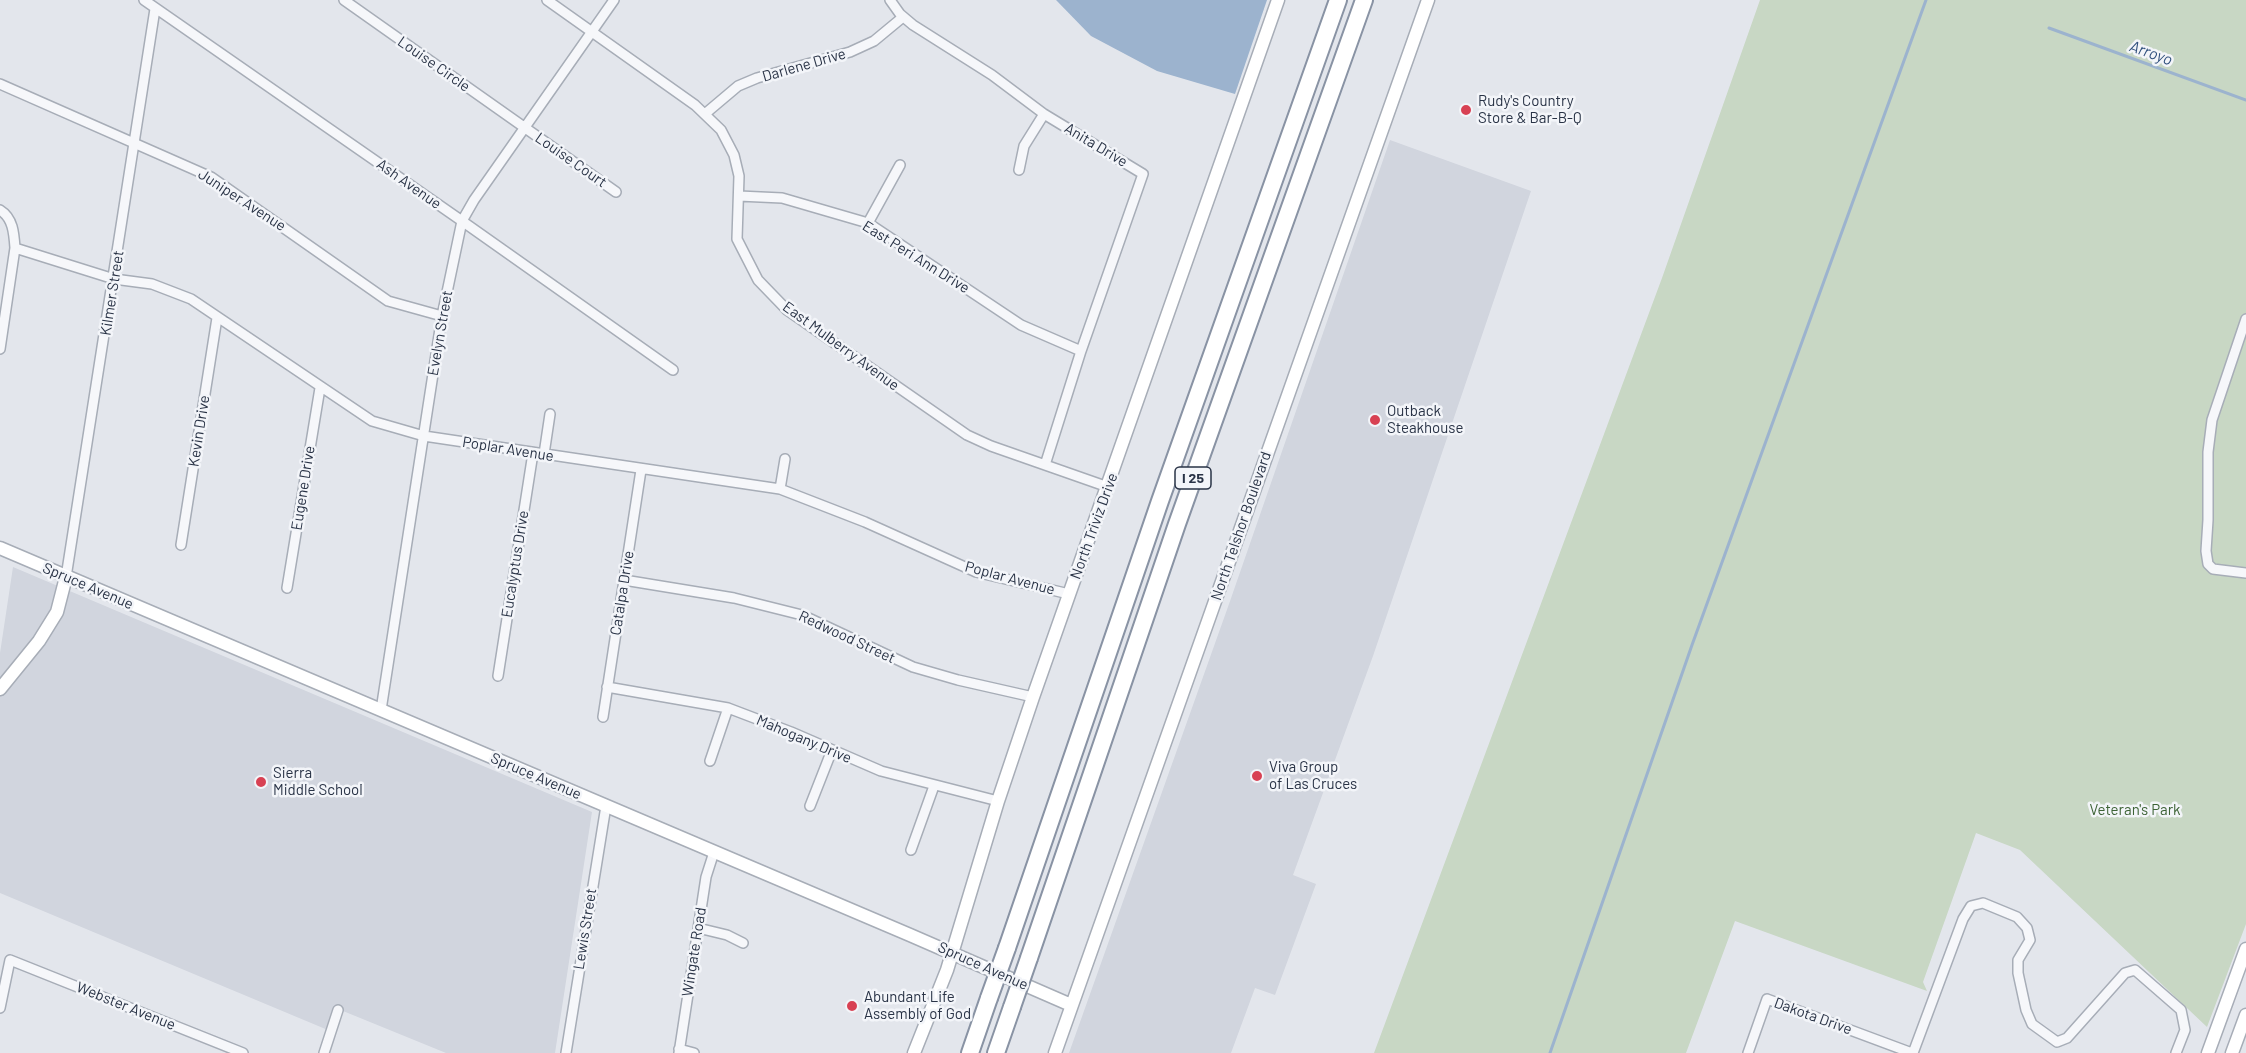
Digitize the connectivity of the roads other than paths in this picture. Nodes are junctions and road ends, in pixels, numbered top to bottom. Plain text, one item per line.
1 (144, 0) edge
2 (340, 0) edge
3 (547, 0) edge
4 (614, 0) edge
5 (890, 0) edge
6 (1278, 0) edge
7 (1338, 0) edge
8 (1364, 0) edge
9 (1428, 0) edge
10 (155, 9) junction
11 (903, 17) junction
12 (592, 32) junction
13 (0, 84) edge
14 (706, 113) junction
15 (1044, 114) junction
16 (525, 128) junction
17 (134, 141) junction
18 (900, 165) dead end
19 (1019, 170) dead end
20 (616, 192) dead end
21 (740, 196) junction
22 (0, 210) edge
23 (462, 221) junction
24 (868, 224) junction
25 (15, 248) junction
26 (114, 279) junction
27 (442, 316) junction
28 (217, 318) junction
29 (2246, 319) edge
30 (0, 349) edge
31 (1081, 351) junction
32 (673, 370) dead end
33 (320, 387) junction
34 (549, 414) dead end
35 (424, 436) junction
36 (533, 453) junction
37 (543, 454) junction
38 (785, 459) dead end
39 (1045, 465) junction
40 (641, 470) junction
41 (1108, 487) junction
42 (780, 489) junction
43 (181, 544) dead end
44 (0, 548) edge
45 (2246, 573) edge
46 (66, 577) junction
47 (624, 580) junction
48 (287, 588) dead end
49 (1069, 594) junction
50 (498, 676) dead end
51 (607, 687) junction
52 (0, 689) edge
53 (1033, 697) junction
54 (728, 708) junction
55 (381, 710) junction
56 (603, 717) dead end
57 (832, 750) junction
58 (710, 760) dead end
59 (934, 786) junction
60 (998, 801) junction
61 (606, 806) junction
62 (810, 806) dead end
63 (911, 850) dead end
64 (714, 852) junction
65 (698, 928) junction
66 (743, 943) dead end
67 (2246, 949) edge
68 (952, 952) junction
69 (2241, 977) edge
70 (1071, 1005) junction
71 (0, 1008) edge
72 (338, 1010) dead end
73 (2246, 1015) edge
74 (679, 1051) edge
75 (243, 1053) edge
76 (324, 1053) edge
77 (566, 1053) edge
78 (694, 1053) edge
79 (914, 1053) edge
80 (970, 1053) edge
81 (996, 1053) edge
82 (1054, 1053) edge
83 (1748, 1053) edge
84 (1913, 1053) edge
85 (2176, 1053) edge
86 (2208, 1053) edge
87 (2232, 1053) edge

1 - 10 street, Ash Avenue
2 - 16 street, Louise Circle
3 - 12 street, East Mulberry Avenue
4 - 12 street, Evelyn Street
5 - 11 street, Anita Drive
6 - 41 main road, North Triviz Drive
7 - 80 highway, I 25, bridge
8 - 81 highway, I 25, bridge
9 - 70 main road, North Telshor Boulevard
10 - 17 street, Kilmer Street
10 - 23 street, Ash Avenue
11 - 14 street, Darlene Drive
11 - 15 street, Anita Drive
12 - 14 street, East Mulberry Avenue
12 - 16 street, Evelyn Street
13 - 17 street, Juniper Avenue
14 - 21 street, East Mulberry Avenue
15 - 19 street
15 - 31 street, Anita Drive
16 - 20 street, Louise Court
16 - 23 street, Evelyn Street
17 - 26 street, Kilmer Street
17 - 27 street, Juniper Avenue
18 - 24 street
21 - 24 street, East Peri Ann Drive
21 - 39 street, East Mulberry Avenue
22 - 25 street
23 - 27 street, Evelyn Street
23 - 32 street, Ash Avenue
24 - 31 street, East Peri Ann Drive
25 - 26 street, Poplar Avenue
25 - 30 street
26 - 28 street, Poplar Avenue
26 - 46 street, Kilmer Street
27 - 35 street, Evelyn Street
28 - 33 street, Poplar Avenue
28 - 43 street, Kevin Drive
29 - 45 street
31 - 39 street, Anita Drive
33 - 35 street, Poplar Avenue
33 - 48 street, Eugene Drive
34 - 37 street
35 - 36 street, Poplar Avenue
35 - 55 street, Evelyn Street
36 - 37 street, Poplar Avenue
36 - 50 street, Eucalyptus Drive
37 - 40 street, Poplar Avenue
38 - 42 street
39 - 41 street, East Mulberry Avenue
40 - 42 street, Poplar Avenue
40 - 47 street, Catalpa Drive
41 - 49 main road, North Triviz Drive
42 - 49 street, Poplar Avenue
44 - 46 main road, Spruce Avenue
46 - 52 main road
46 - 55 main road, Spruce Avenue
47 - 51 street, Catalpa Drive
47 - 53 street, Redwood Street
49 - 53 main road, North Triviz Drive
51 - 54 street, Mahogany Drive
51 - 56 street, Catalpa Drive
53 - 60 main road, North Triviz Drive
54 - 57 street, Mahogany Drive
54 - 58 street
55 - 61 main road, Spruce Avenue
57 - 59 street, Mahogany Drive
57 - 62 street
59 - 60 street, Mahogany Drive
59 - 63 street
60 - 68 main road, North Triviz Drive
61 - 64 main road, Spruce Avenue
61 - 77 street, Lewis Street
64 - 65 street, Wingate Road
64 - 68 main road, Spruce Avenue
65 - 66 street
65 - 74 street, Wingate Road
67 - 69 main road
68 - 70 main road, Spruce Avenue
68 - 79 main road, North Triviz Drive
69 - 86 main road
70 - 82 main road, North Telshor Boulevard
71 - 75 street, Webster Avenue
72 - 76 street
73 - 87 main road
74 - 78 street
83 - 84 street, Dakota Drive
84 - 85 street

